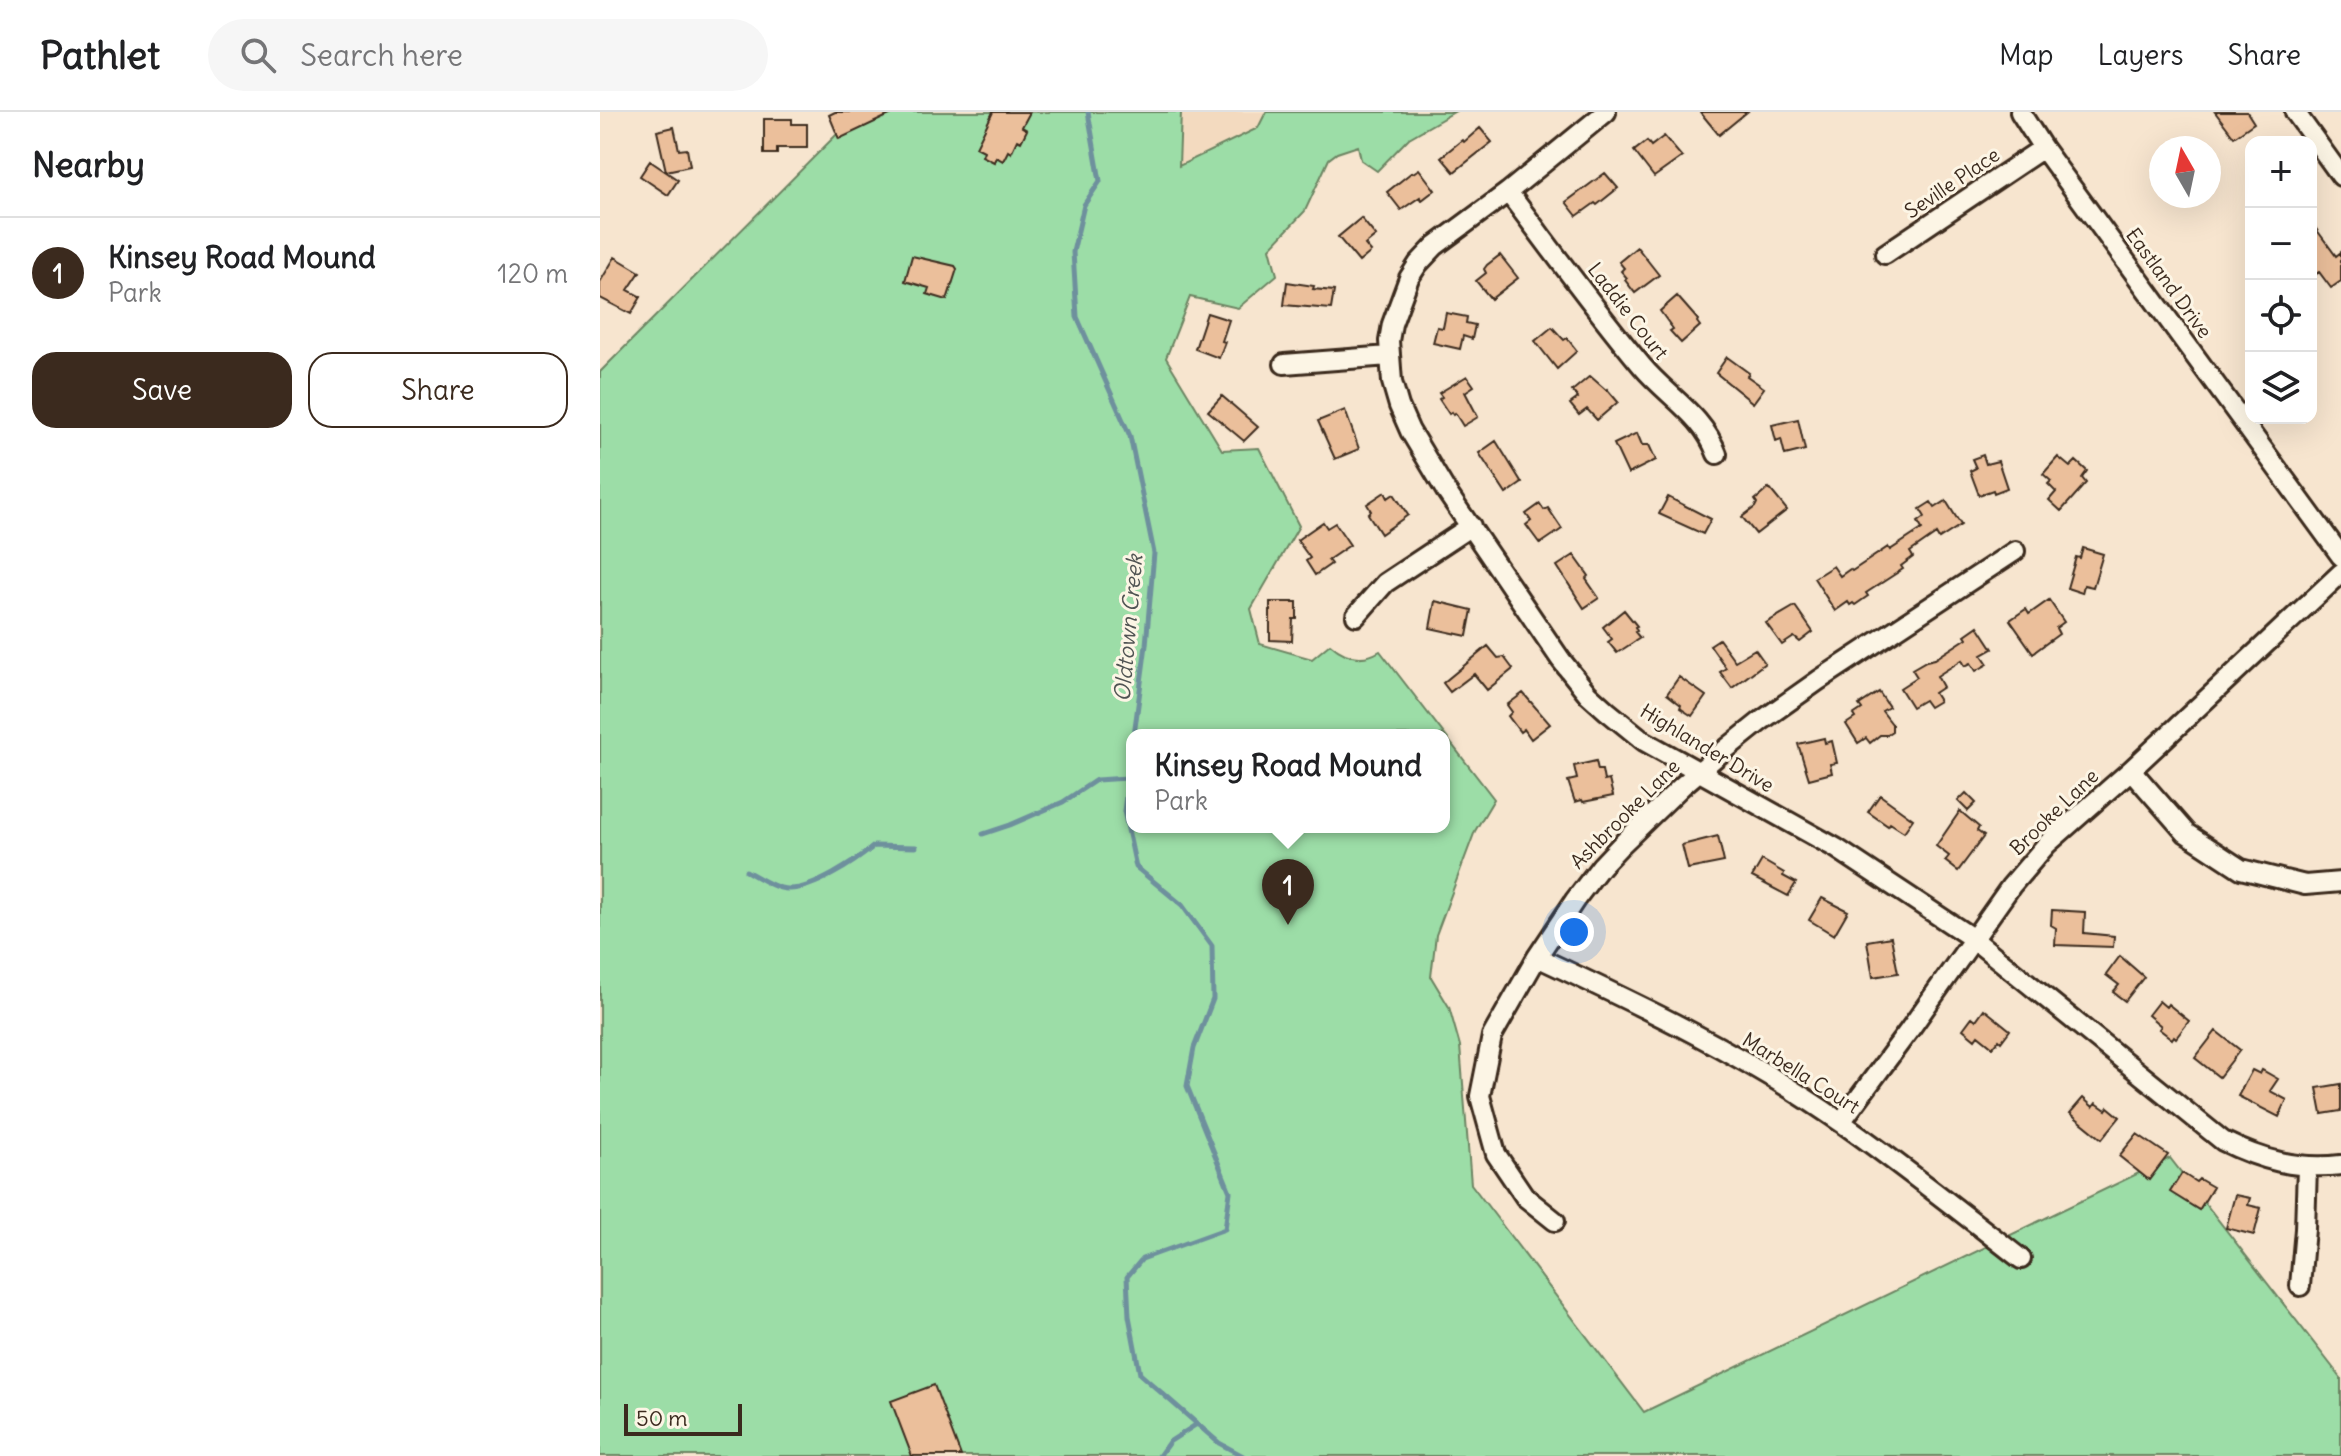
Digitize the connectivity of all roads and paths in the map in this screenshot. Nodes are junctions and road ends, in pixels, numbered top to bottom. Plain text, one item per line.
1 (1606, 112) edge
2 (2020, 112) edge
3 (2295, 112) edge
4 (2043, 148) junction
5 (2341, 176) edge
6 (1508, 192) junction
7 (1885, 254) dead end
8 (1389, 356) junction
9 (1284, 364) dead end
10 (1717, 454) dead end
11 (1471, 526) junction
12 (2015, 551) dead end
13 (2341, 556) edge
14 (2341, 573) edge
15 (1356, 616) dead end
16 (2131, 770) junction
17 (1698, 772) junction
18 (2341, 882) edge
19 (1972, 938) junction
20 (1537, 957) junction
21 (1841, 1122) junction
22 (2341, 1165) edge
23 (2307, 1167) junction
24 (1555, 1221) dead end
25 (2021, 1259) dead end
26 (2300, 1286) dead end

1 - 6 street, Highlander Drive
2 - 4 street, Eastland Drive
3 - 5 street
4 - 7 street, Seville Place
4 - 13 street, Eastland Drive
6 - 8 street, Highlander Drive
6 - 10 street, Laddie Court
8 - 9 street
8 - 11 street, Highlander Drive
11 - 15 street
11 - 17 street, Highlander Drive
12 - 17 street, Ashbrooke Lane
14 - 16 street, Brooke Lane
16 - 18 street
16 - 19 street, Brooke Lane
17 - 19 street, Highlander Drive
17 - 20 street, Ashbrooke Lane
19 - 21 street, Brooke Lane
19 - 23 street, Highlander Drive
20 - 21 street, Marbella Court
20 - 24 street, Ashbrooke Lane
21 - 25 street, Marbella Court
22 - 23 street, Highlander Drive
23 - 26 street

